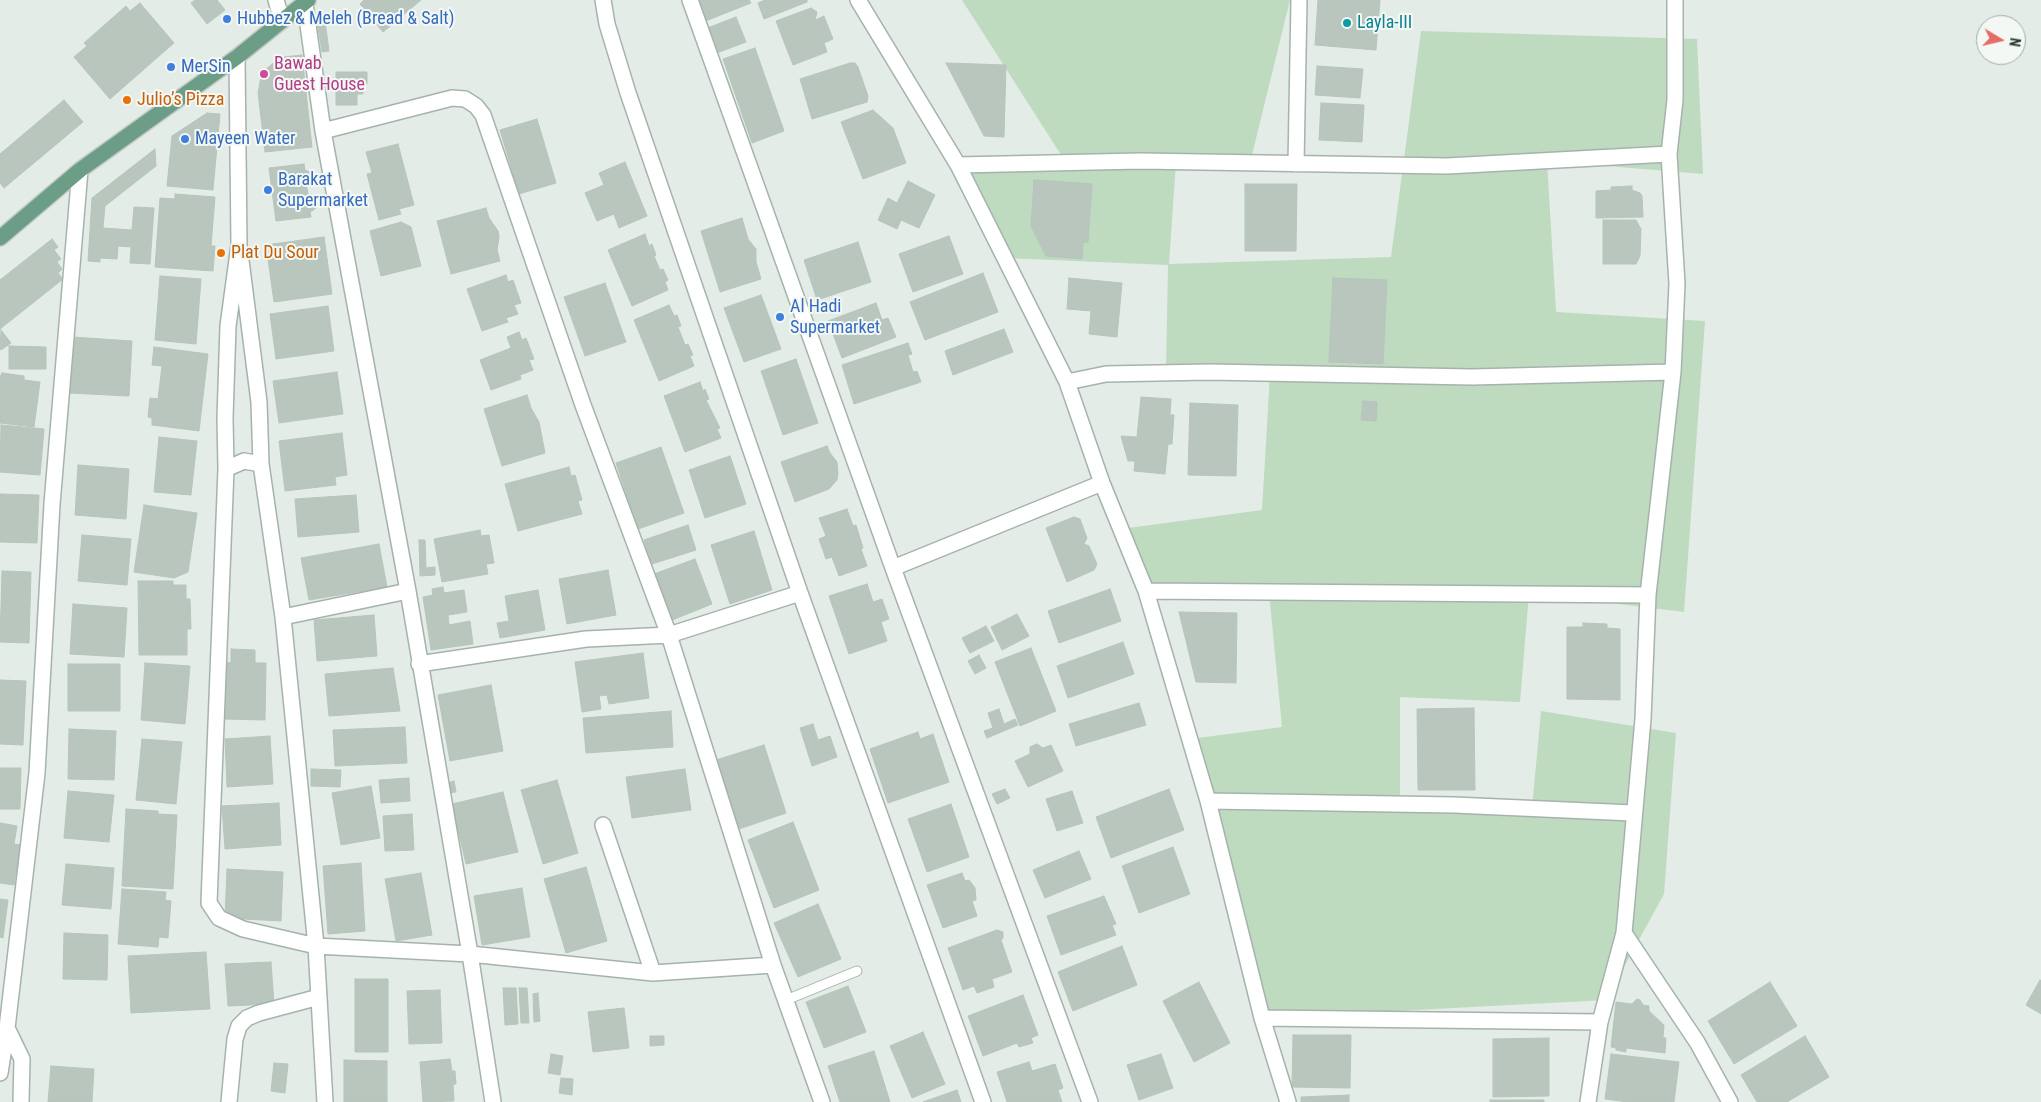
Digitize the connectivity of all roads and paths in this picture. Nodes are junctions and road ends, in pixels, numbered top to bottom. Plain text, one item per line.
1 (276, 0) edge
2 (603, 0) edge
3 (690, 0) edge
4 (858, 0) edge
5 (1299, 0) edge
6 (1675, 0) edge
7 (307, 2) edge
8 (282, 21) junction
9 (237, 57) junction
10 (323, 130) junction
11 (1669, 154) junction
12 (1296, 164) junction
13 (958, 165) junction
14 (80, 170) junction
15 (0, 238) edge
16 (239, 244) junction
17 (1673, 372) junction
18 (1067, 382) junction
19 (261, 464) junction
20 (226, 469) junction
21 (1102, 484) junction
22 (893, 568) junction
23 (1146, 590) junction
24 (408, 591) junction
25 (800, 593) junction
26 (1648, 595) junction
27 (283, 617) junction
28 (669, 635) junction
29 (419, 664) junction
30 (1208, 801) junction
31 (1633, 813) junction
32 (603, 825) dead end
33 (1624, 933) junction
34 (316, 946) junction
35 (470, 954) junction
36 (773, 965) junction
37 (857, 971) dead end
38 (652, 973) junction
39 (319, 997) junction
40 (786, 1000) junction
41 (1262, 1018) junction
42 (1600, 1022) junction
43 (7, 1028) junction
44 (0, 1073) edge
45 (21, 1102) edge
46 (229, 1102) edge
47 (325, 1102) edge
48 (493, 1102) edge
49 (822, 1102) edge
50 (982, 1102) edge
51 (1090, 1102) edge
52 (1288, 1102) edge
53 (1588, 1102) edge
54 (1730, 1102) edge

1 - 8 street
2 - 25 street
3 - 22 street
4 - 13 street
5 - 12 street
6 - 11 street
7 - 8 main road
7 - 10 street
8 - 9 main road
9 - 14 main road
9 - 16 street
10 - 24 street
10 - 28 street
11 - 12 street
11 - 17 street
12 - 13 street
13 - 18 street
14 - 15 main road
14 - 43 street
16 - 19 street
16 - 20 street
17 - 18 street
17 - 26 street
18 - 21 street
19 - 20 street
19 - 27 street
20 - 34 street
21 - 22 street
21 - 23 street
22 - 51 street
23 - 26 street
23 - 30 street
24 - 27 street
24 - 29 street
25 - 28 street
25 - 50 street
26 - 31 street
27 - 34 street
28 - 29 street
28 - 36 street
29 - 35 street
30 - 31 street
30 - 41 street
31 - 33 street
32 - 38 street
33 - 42 street
33 - 54 street
34 - 35 street
34 - 39 street
35 - 38 street
35 - 48 street
36 - 38 street
36 - 40 street
37 - 40 lane
39 - 46 street
39 - 47 street
40 - 49 street
41 - 42 street
41 - 52 street
42 - 53 street
43 - 44 street
43 - 45 street

